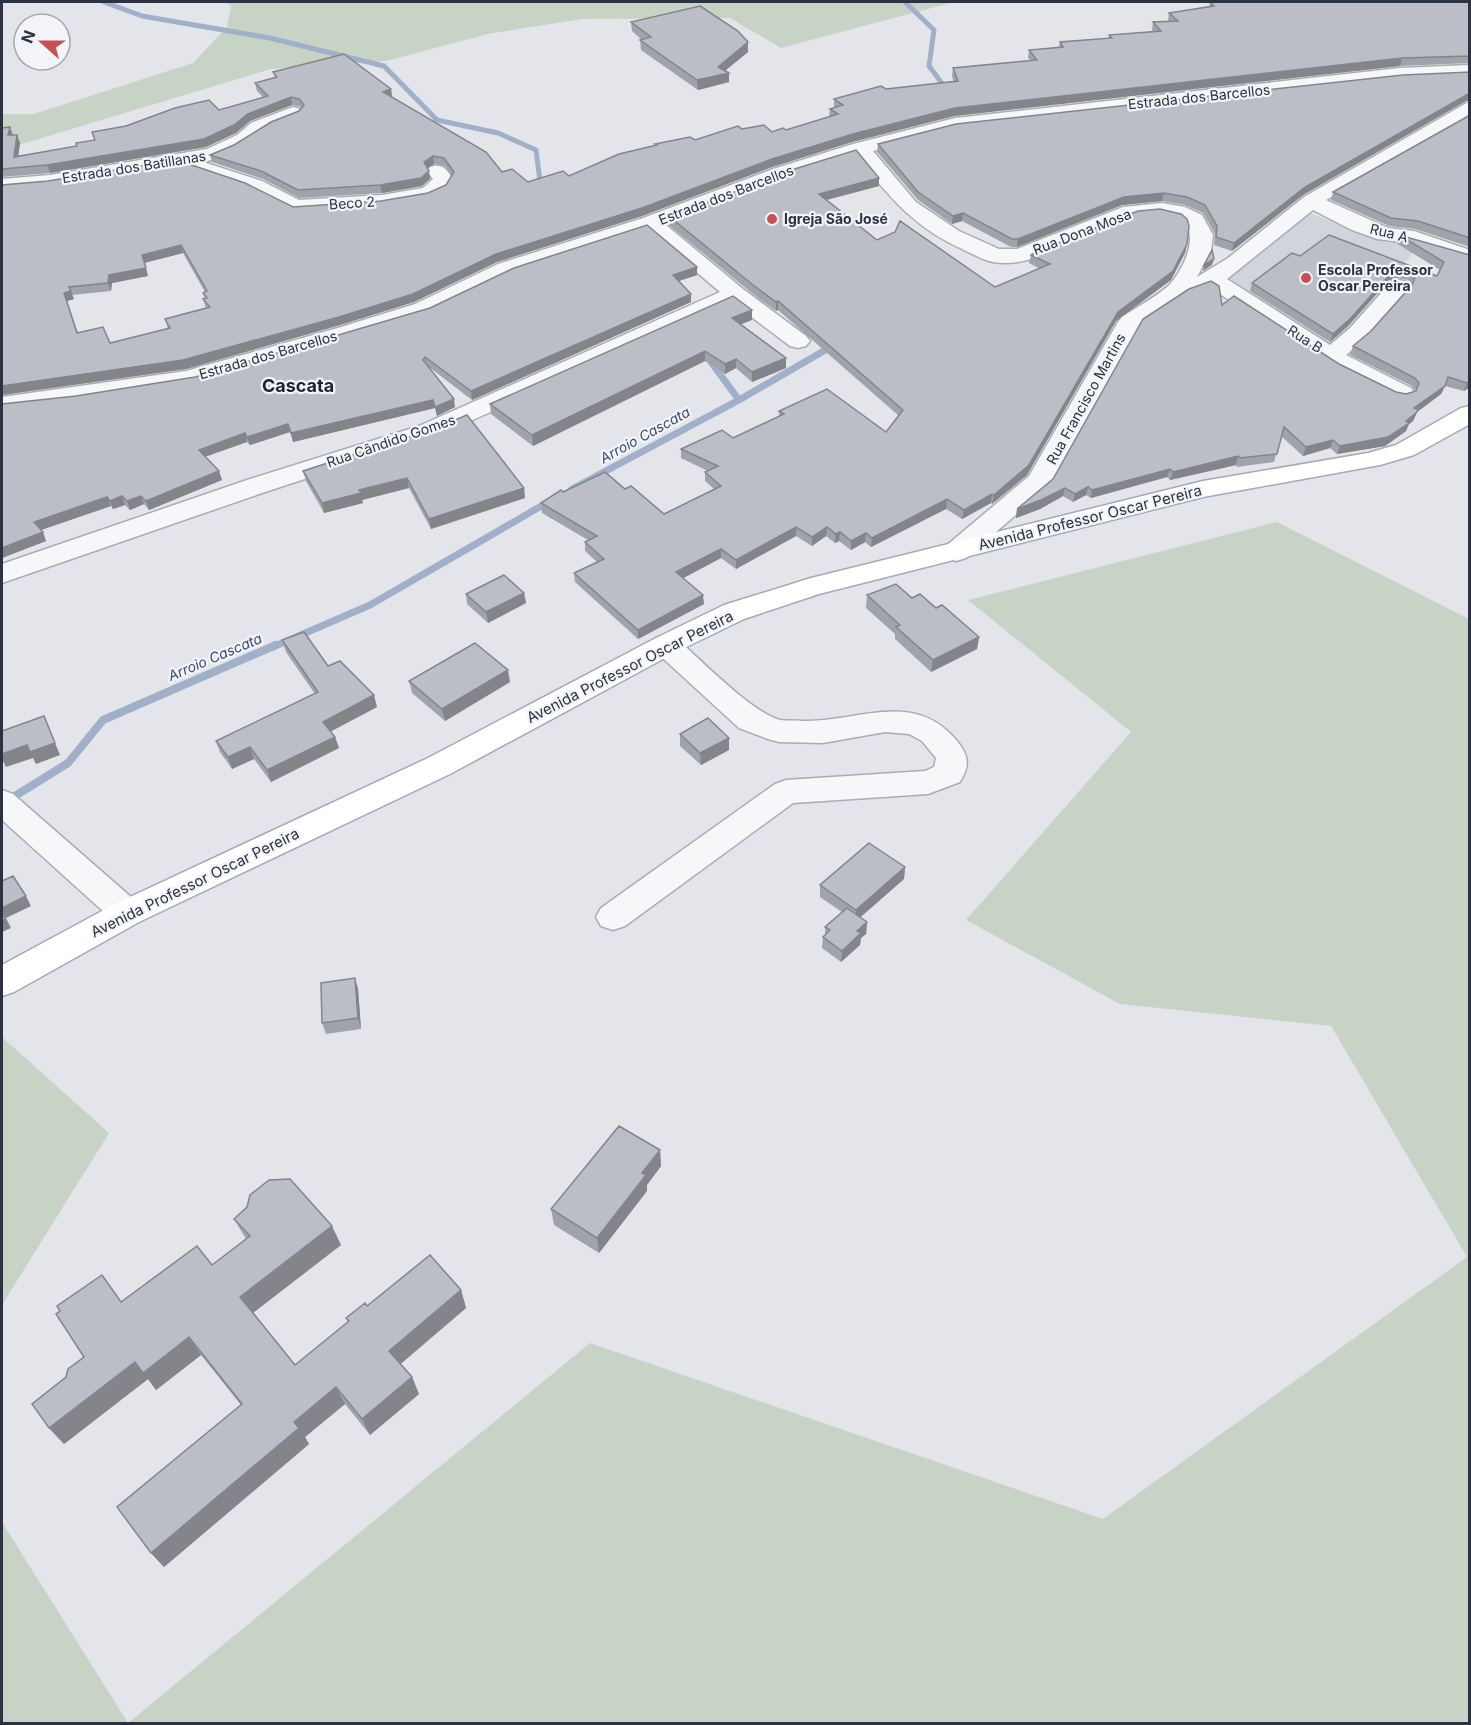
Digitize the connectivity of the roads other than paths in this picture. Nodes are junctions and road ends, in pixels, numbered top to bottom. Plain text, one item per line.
1 (1470, 71) edge
2 (1470, 107) edge
3 (293, 113) edge
4 (860, 148) junction
5 (182, 159) junction
6 (438, 171) dead end
7 (2, 185) edge
8 (1311, 201) junction
9 (651, 223) junction
10 (1470, 257) edge
11 (1212, 279) junction
12 (1399, 287) dead end
13 (1178, 290) junction
14 (735, 294) junction
15 (798, 341) dead end
16 (1329, 355) junction
17 (1402, 393) edge
18 (2, 404) edge
19 (1470, 413) edge
20 (956, 552) junction
21 (2, 574) edge
22 (666, 645) junction
23 (2, 802) edge
24 (127, 913) junction
25 (613, 917) dead end
26 (2, 982) edge

1 - 4 street, Estrada dos Barcellos
2 - 8 street, Rua Francisco Martins
3 - 5 street, Estrada dos Batillanas
4 - 9 street, Estrada dos Barcellos
4 - 13 street, Rua Dona Mosa
5 - 6 street, Beco 2
5 - 7 street, Estrada dos Batillanas
8 - 10 street, Rua A
8 - 11 street, Rua Francisco Martins
9 - 14 street
9 - 18 street, Estrada dos Barcellos
11 - 13 street, Rua Francisco Martins
11 - 16 street, Rua B
12 - 16 street
13 - 20 street, Rua Francisco Martins
14 - 15 street
14 - 21 street, Rua Cândido Gomes
16 - 17 street, Rua B
19 - 20 main road, Avenida Professor Oscar Pereira
20 - 22 main road, Avenida Professor Oscar Pereira
22 - 24 main road, Avenida Professor Oscar Pereira
22 - 25 street
23 - 24 street
24 - 26 main road, Avenida Professor Oscar Pereira

